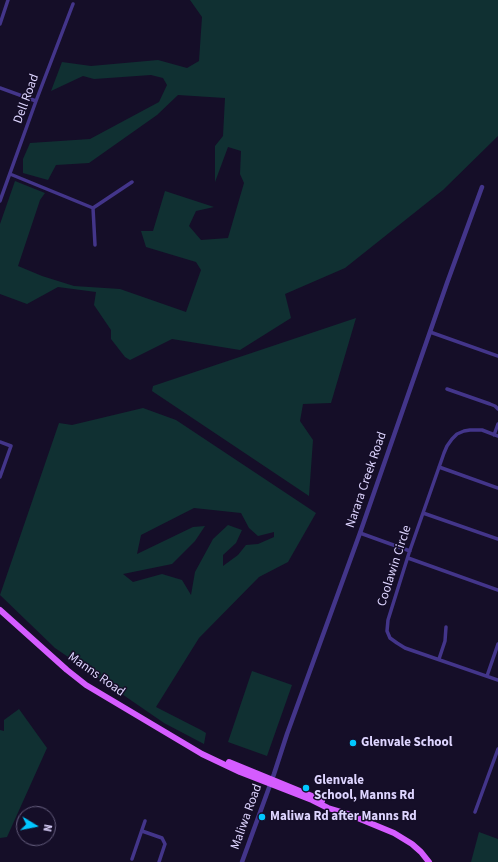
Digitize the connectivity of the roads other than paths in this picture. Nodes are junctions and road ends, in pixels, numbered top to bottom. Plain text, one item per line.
1 (8, 0) edge
2 (73, 4) dead end
3 (0, 24) edge
4 (0, 88) edge
5 (36, 101) junction
6 (10, 174) junction
7 (132, 182) dead end
8 (482, 186) dead end
9 (0, 202) edge
10 (93, 208) junction
11 (95, 244) dead end
12 (430, 332) junction
13 (498, 356) edge
14 (448, 389) dead end
15 (498, 409) edge
16 (498, 424) edge
17 (496, 435) edge
18 (0, 442) edge
19 (439, 467) junction
20 (0, 477) edge
21 (498, 488) edge
22 (423, 513) junction
23 (360, 533) junction
24 (498, 539) edge
25 (410, 551) junction
26 (408, 558) junction
27 (498, 590) edge
28 (0, 610) edge
29 (446, 627) dead end
30 (498, 644) edge
31 (439, 659) junction
32 (486, 676) junction
33 (498, 680) edge
34 (498, 749) edge
35 (271, 782) junction
36 (475, 812) dead end
37 (145, 822) dead end
38 (142, 831) junction
39 (132, 859) dead end
40 (159, 862) edge
41 (242, 862) edge
42 (429, 862) edge

1 - 3 street
2 - 5 street, Dell Road
4 - 5 street
5 - 6 street, Dell Road
6 - 9 street, Dell Road
6 - 10 street
7 - 10 street
8 - 12 street, Narara Creek Road
10 - 11 street
12 - 13 street
12 - 23 street, Narara Creek Road
14 - 15 street
16 - 17 street
17 - 19 street, Coolawin Circle
18 - 20 street
19 - 21 street
19 - 22 street, Coolawin Circle
22 - 24 street
22 - 25 street, Coolawin Circle
23 - 25 street
23 - 35 street, Narara Creek Road
25 - 26 street, Coolawin Circle
26 - 27 street
26 - 31 street, Coolawin Circle
28 - 35 main road, Manns Road
29 - 31 street
30 - 32 street
31 - 32 street, Coolawin Circle
32 - 33 street, Coolawin Circle
34 - 36 street
35 - 41 street, Maliwa Road
35 - 42 main road, Manns Road
37 - 38 street
38 - 39 street
38 - 40 street

